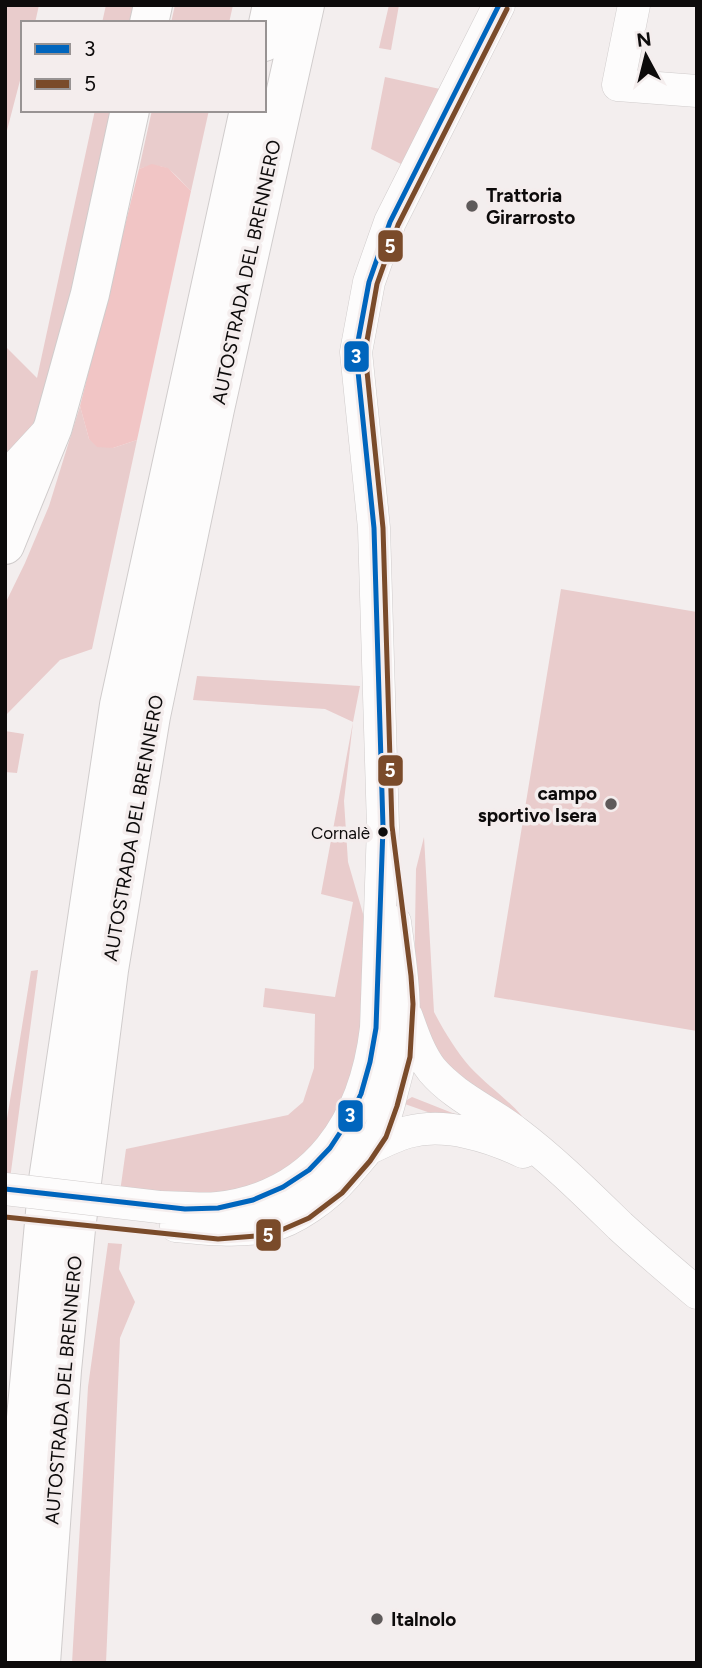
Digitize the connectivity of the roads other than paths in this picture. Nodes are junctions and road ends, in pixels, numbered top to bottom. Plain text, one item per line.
1 (272, 5) edge
2 (304, 5) edge
3 (499, 5) edge
4 (634, 5) edge
5 (266, 33) edge
6 (697, 91) edge
7 (130, 112) edge
8 (249, 112) edge
9 (53, 426) junction
10 (5, 478) edge
11 (5, 545) edge
12 (383, 827) junction
13 (404, 1005) junction
14 (373, 1052) junction
15 (451, 1088) junction
16 (392, 1093) junction
17 (347, 1126) junction
18 (453, 1131) junction
19 (368, 1149) junction
20 (572, 1179) junction
21 (5, 1189) edge
22 (5, 1208) edge
23 (158, 1216) junction
24 (697, 1293) edge
25 (9, 1663) edge
26 (41, 1663) edge

1 - 5 main road
2 - 26 main road, AUTOSTRADA DEL BRENNERO
3 - 12 street
4 - 6 street
7 - 9 main road
8 - 25 main road, AUTOSTRADA DEL BRENNERO
9 - 10 street
9 - 11 main road
12 - 13 street
12 - 14 street
13 - 15 street
13 - 16 street
14 - 16 street
14 - 17 street
15 - 16 street
15 - 20 street
16 - 17 street
16 - 18 street
16 - 19 street
17 - 23 street
18 - 19 street
18 - 20 street
19 - 23 street
20 - 24 street
21 - 23 street, bridge
22 - 23 street

